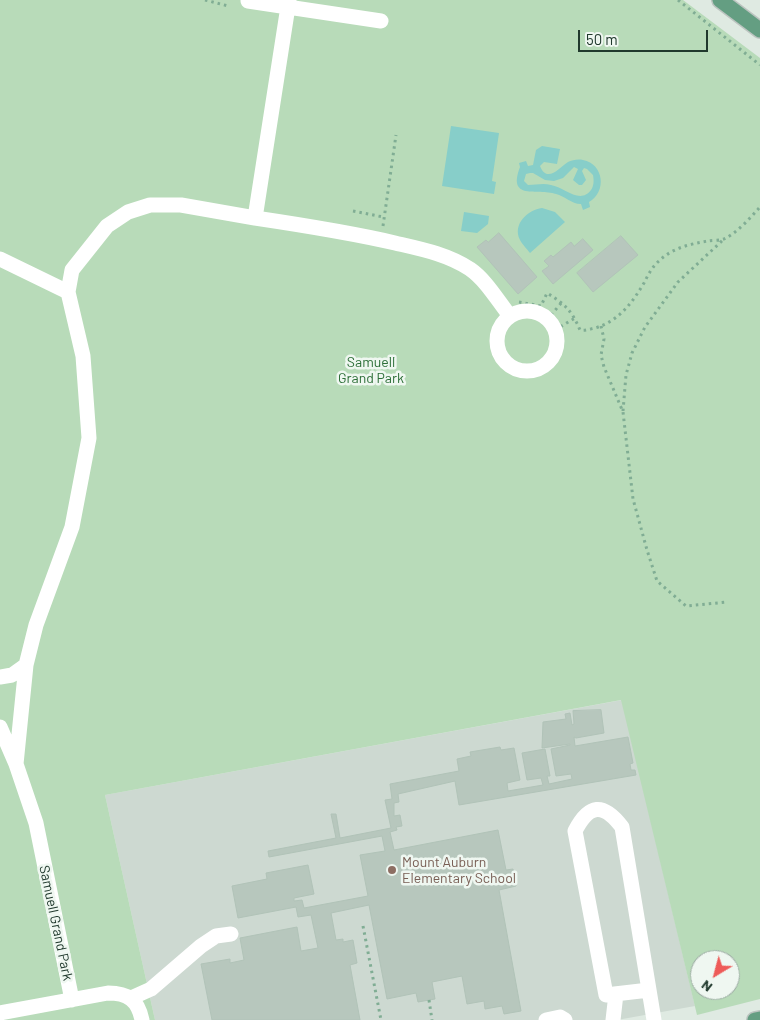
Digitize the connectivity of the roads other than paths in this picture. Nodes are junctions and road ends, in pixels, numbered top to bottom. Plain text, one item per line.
1 (720, 0) edge
2 (248, 1) edge
3 (289, 4) edge
4 (382, 21) dead end
5 (760, 30) edge
6 (255, 218) junction
7 (0, 259) edge
8 (68, 292) junction
9 (510, 316) junction
10 (26, 665) junction
11 (0, 677) edge
12 (0, 727) edge
13 (16, 764) junction
14 (231, 934) dead end
15 (649, 990) junction
16 (616, 994) junction
17 (131, 998) junction
18 (72, 1000) junction
19 (0, 1014) edge
20 (760, 1019) edge
21 (142, 1020) edge
22 (546, 1020) edge
23 (565, 1020) edge
24 (613, 1020) edge
25 (654, 1020) edge
26 (755, 1020) edge

1 - 5 main road
2 - 3 street
3 - 4 street
3 - 6 street
6 - 8 street, Samuell Grand Park
6 - 9 street, Samuell Grand Park
7 - 8 street
8 - 10 street, Samuell Grand Park
9 - 9 street
10 - 11 street
10 - 13 street, Samuell Grand Park
12 - 13 street, Samuell Grand Park
13 - 18 street, Samuell Grand Park
14 - 17 street
15 - 16 street
15 - 16 street
15 - 25 street
16 - 24 street
17 - 18 street, Samuell Grand Park
17 - 21 street
18 - 19 street
20 - 26 main road
22 - 23 street

